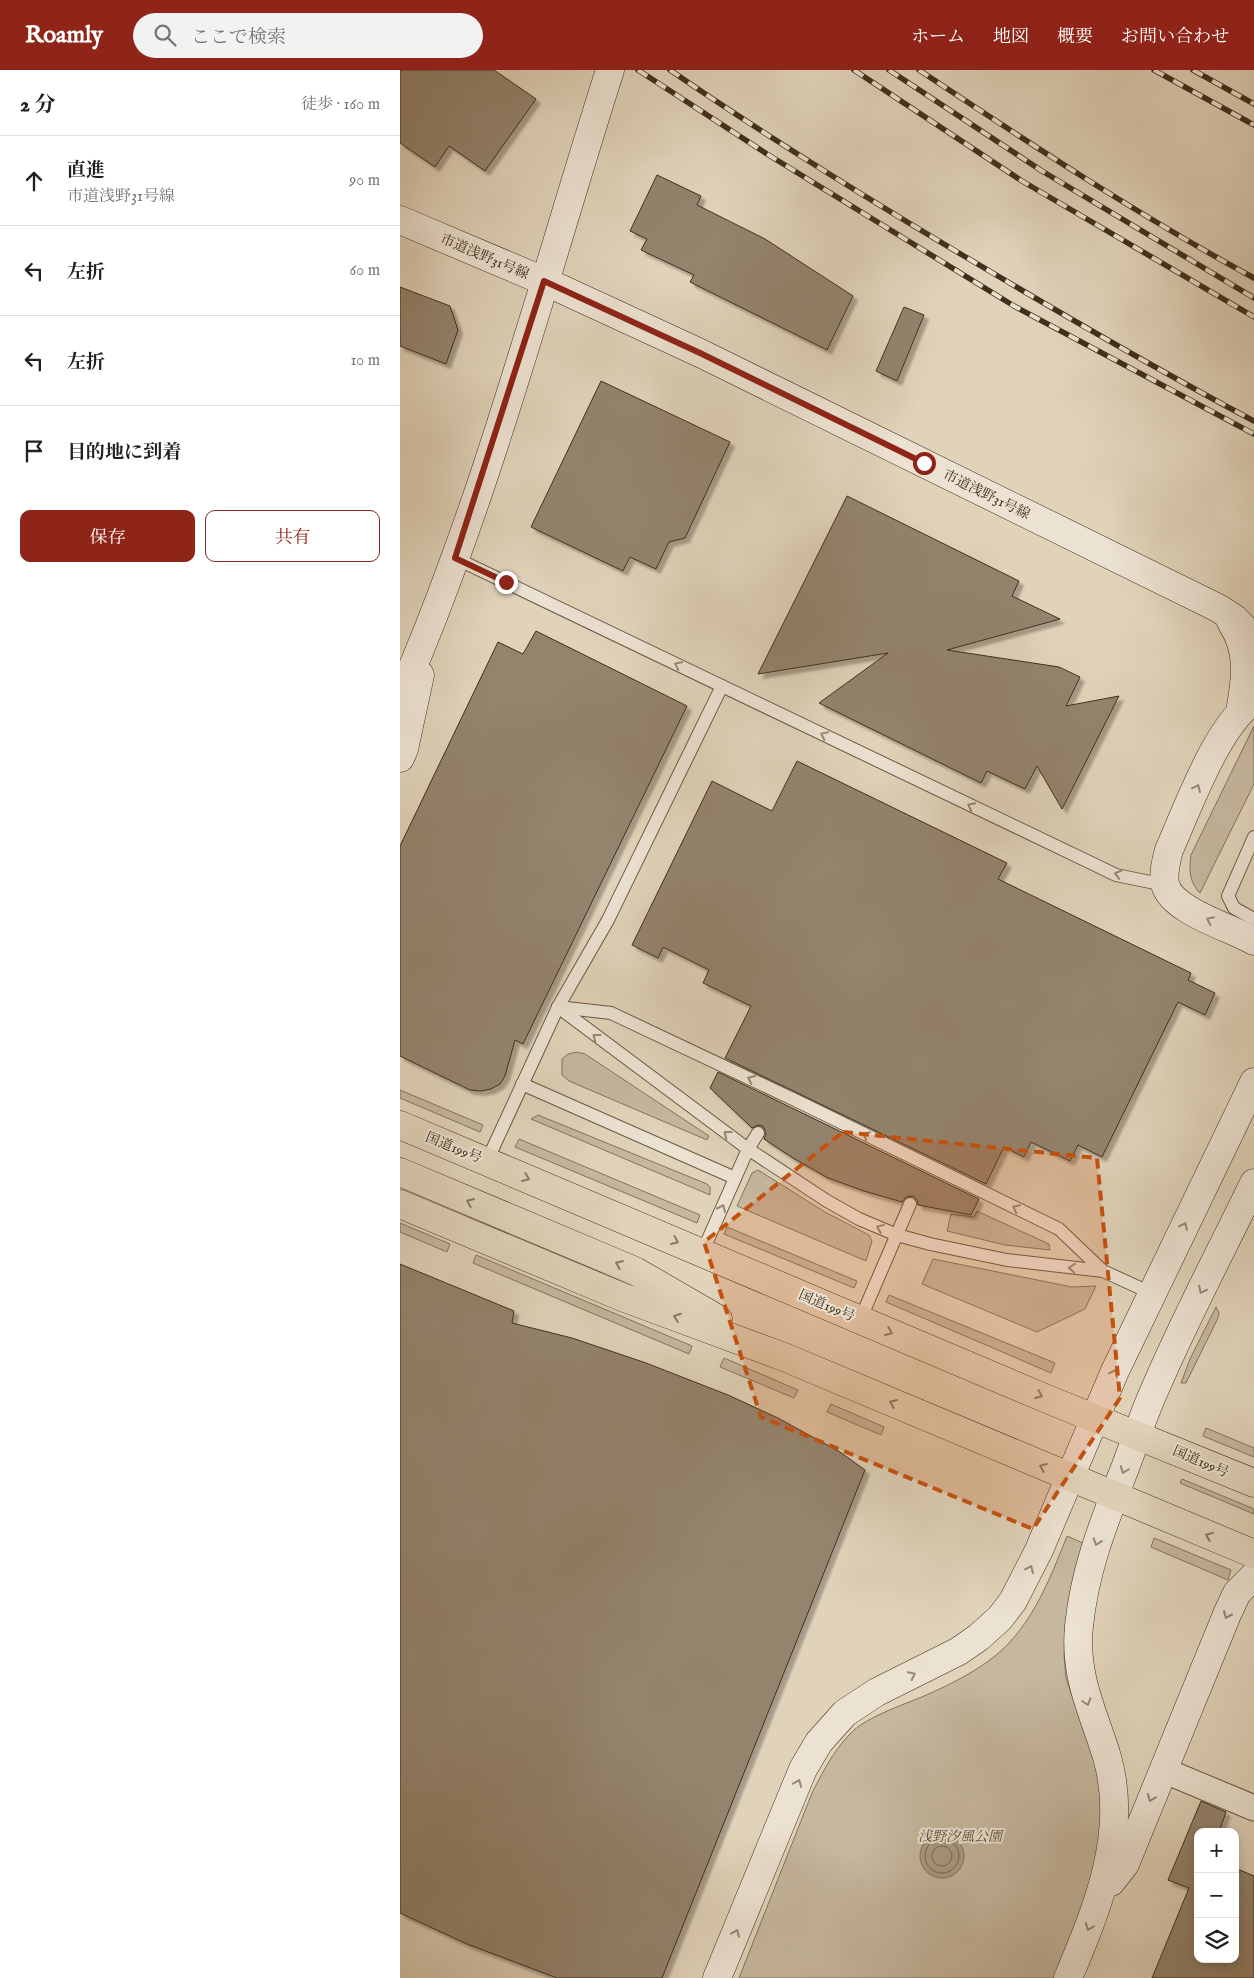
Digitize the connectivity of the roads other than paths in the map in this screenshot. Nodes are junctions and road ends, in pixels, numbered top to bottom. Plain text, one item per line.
1 (610, 70) edge
2 (400, 220) edge
3 (544, 281) junction
4 (455, 558) junction
5 (1218, 608) junction
6 (432, 620) junction
7 (1254, 639) edge
8 (722, 686) junction
9 (400, 697) edge
10 (1247, 706) edge
11 (400, 758) edge
12 (1254, 837) edge
13 (1165, 885) junction
14 (1254, 919) edge
15 (1254, 941) edge
16 (558, 1007) junction
17 (1254, 1082) edge
18 (522, 1084) junction
19 (400, 1125) edge
20 (758, 1133) dead end
21 (748, 1149) junction
22 (487, 1161) junction
23 (400, 1172) edge
24 (735, 1178) junction
25 (1254, 1183) edge
26 (400, 1204) edge
27 (910, 1204) dead end
28 (897, 1235) junction
29 (702, 1252) junction
30 (1104, 1271) junction
31 (1151, 1293) junction
32 (860, 1320) junction
33 (784, 1357) junction
34 (1094, 1417) junction
35 (1137, 1435) junction
36 (1068, 1477) junction
37 (1254, 1483) edge
38 (1114, 1496) junction
39 (1254, 1554) edge
40 (1254, 1576) edge
41 (1163, 1770) junction
42 (1254, 1808) edge
43 (1101, 1890) junction
44 (717, 1978) edge
45 (1068, 1978) edge

1 - 3 street
2 - 3 street, 市道浅野31号線
3 - 4 street
3 - 5 street, 市道浅野31号線
4 - 6 street
8 -> 4 lane
5 - 7 street, 市道浅野31号線
5 - 10 street
6 - 9 street
6 - 11 street
13 -> 8 lane
8 - 16 lane
13 -> 10 street
12 - 14 lane
15 -> 13 street
16 - 18 lane
21 -> 16 lane
30 -> 16 lane
31 -> 17 street
18 - 22 lane
18 - 24 lane
19 - 22 highway, 国道199号
20 - 21 lane
21 - 24 lane
28 -> 21 lane
22 -> 29 highway, 国道199号
33 -> 23 highway
29 -> 24 lane
25 -> 35 street
33 -> 26 highway
27 - 28 lane
30 -> 28 lane
28 - 32 lane
29 - 32 highway, 国道199号
30 - 31 lane
34 -> 31 street
32 -> 34 highway, 国道199号
36 -> 33 highway
34 - 35 highway, 国道199号
34 - 36 street
35 - 37 highway, 国道199号
35 -> 38 street
36 - 38 highway
44 -> 36 street
39 -> 38 highway
38 -> 43 street
40 -> 41 street
41 - 42 street
41 -> 43 street
43 -> 45 street

